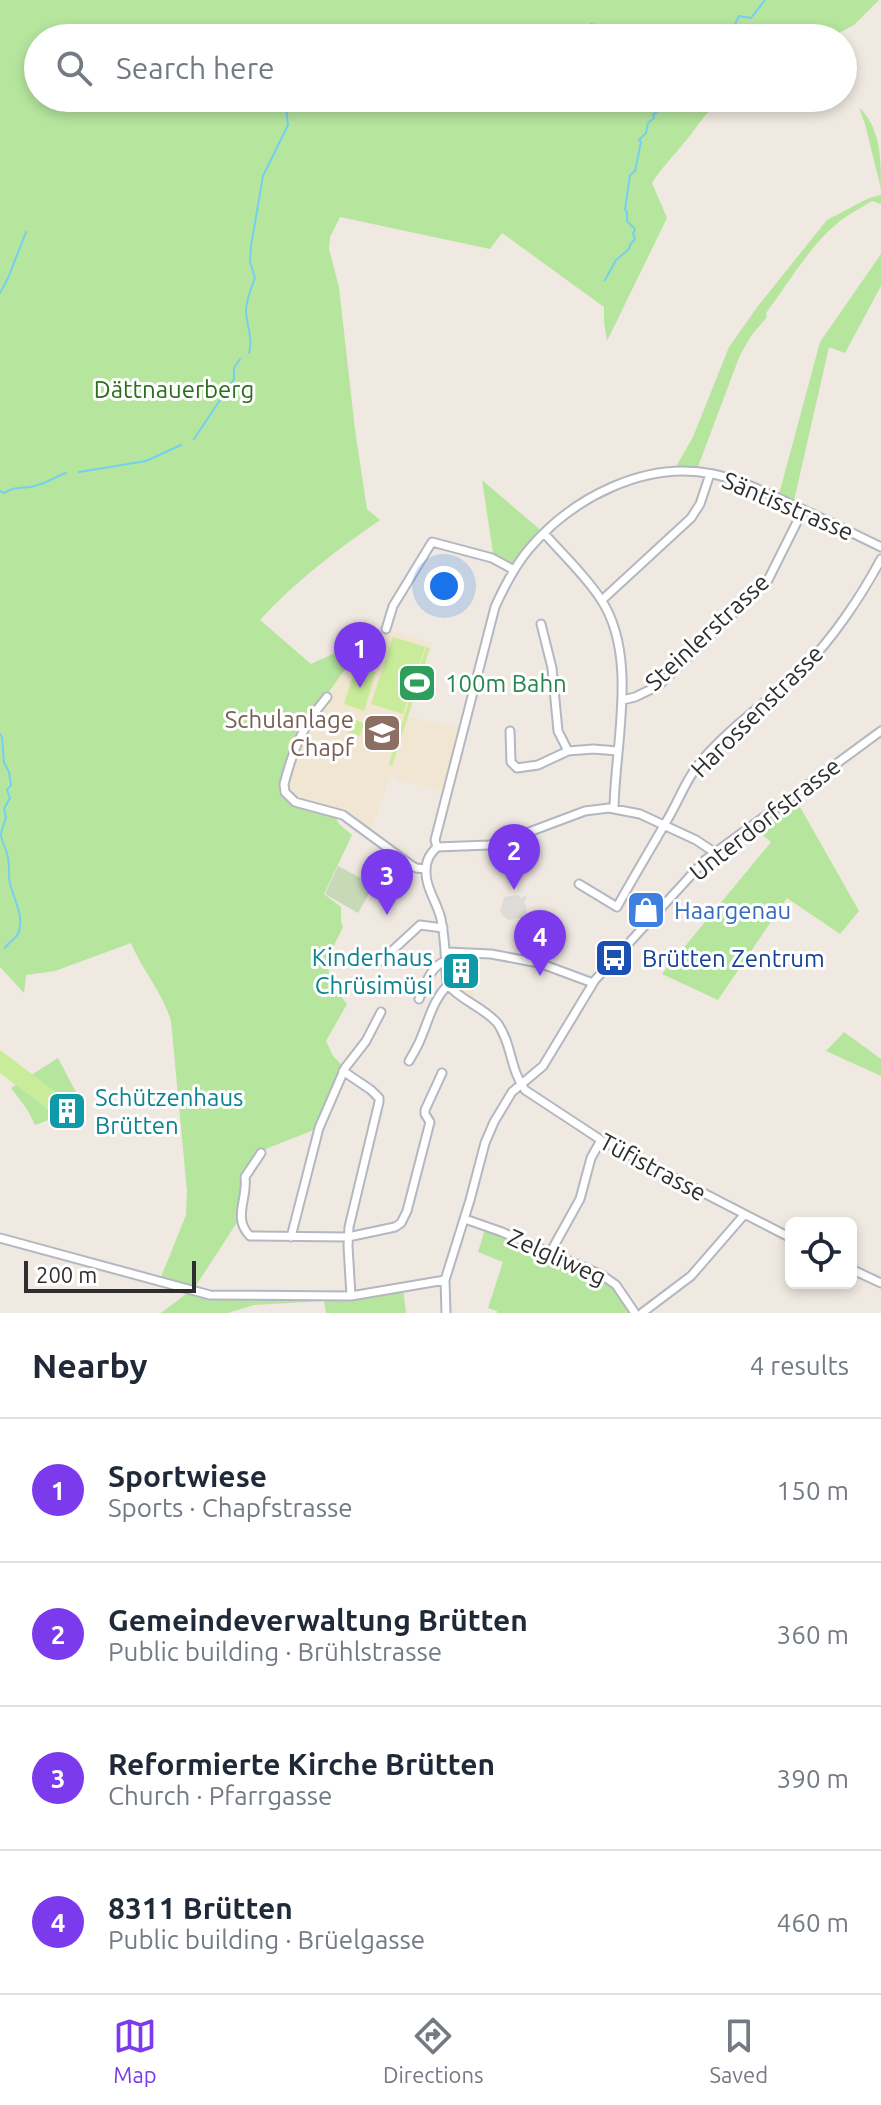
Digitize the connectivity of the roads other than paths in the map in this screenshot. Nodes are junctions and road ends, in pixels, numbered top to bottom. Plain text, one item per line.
1 (710, 474) junction
2 (803, 510) junction
3 (544, 533) junction
4 (881, 547) edge
5 (881, 559) edge
6 (514, 570) junction
7 (602, 600) junction
8 (541, 624) dead end
9 (386, 629) dead end
10 (327, 697) dead end
11 (623, 700) junction
12 (510, 731) dead end
13 (881, 731) edge
14 (568, 751) junction
15 (618, 751) junction
16 (614, 808) junction
17 (664, 826) junction
18 (437, 847) junction
19 (714, 852) junction
20 (426, 869) junction
21 (579, 884) dead end
22 (443, 928) junction
23 (447, 952) junction
24 (381, 961) dead end
25 (446, 961) junction
26 (593, 983) junction
27 (448, 985) junction
28 (419, 999) dead end
29 (381, 1012) dead end
30 (409, 1061) dead end
31 (344, 1070) junction
32 (442, 1073) dead end
33 (521, 1085) junction
34 (601, 1140) junction
35 (261, 1153) dead end
36 (744, 1215) junction
37 (465, 1219) junction
38 (785, 1235) edge
39 (291, 1237) junction
40 (348, 1237) junction
41 (0, 1238) edge
42 (550, 1253) junction
43 (857, 1272) edge
44 (445, 1280) junction
45 (881, 1283) edge
46 (351, 1296) junction
47 (446, 1313) edge
48 (635, 1313) edge
49 (642, 1313) edge

1 - 2 street, Säntisstrasse
1 - 3 street, Säntisstrasse
1 - 7 street
2 - 4 street, Säntisstrasse
2 - 11 street, Steinlerstrasse
3 - 6 street, Säntisstrasse
3 - 7 street
5 - 17 street, Harossenstrasse
6 - 9 street
6 - 18 street, Säntisstrasse
7 - 11 street
8 - 14 street
10 - 20 street
11 - 15 street
12 - 14 street
13 - 19 street, Unterdorfstrasse
14 - 15 street
15 - 16 street
16 - 17 street
16 - 18 street
17 - 19 street
17 - 21 street, Harossenstrasse
18 - 20 street, Säntisstrasse
19 - 26 street, Unterdorfstrasse
20 - 22 street
22 - 23 street
22 - 24 street
23 - 25 street
23 - 26 street
25 - 27 street
25 - 28 street
26 - 33 street, Unterdorfstrasse
27 - 30 street
27 - 33 street
29 - 31 street
31 - 39 street
31 - 40 street
32 - 40 street
33 - 34 street, Tüfistrasse
33 - 37 street, Unterdorfstrasse
34 - 36 street, Tüfistrasse
34 - 42 street
35 - 39 street
36 - 38 street, Tüfistrasse
36 - 49 street
37 - 42 street, Zelgliweg
37 - 44 street, Unterdorfstrasse
39 - 40 street
40 - 46 street
41 - 46 street
42 - 48 street, Zelgliweg
43 - 45 street
44 - 46 street
44 - 47 street, Unterdorfstrasse

